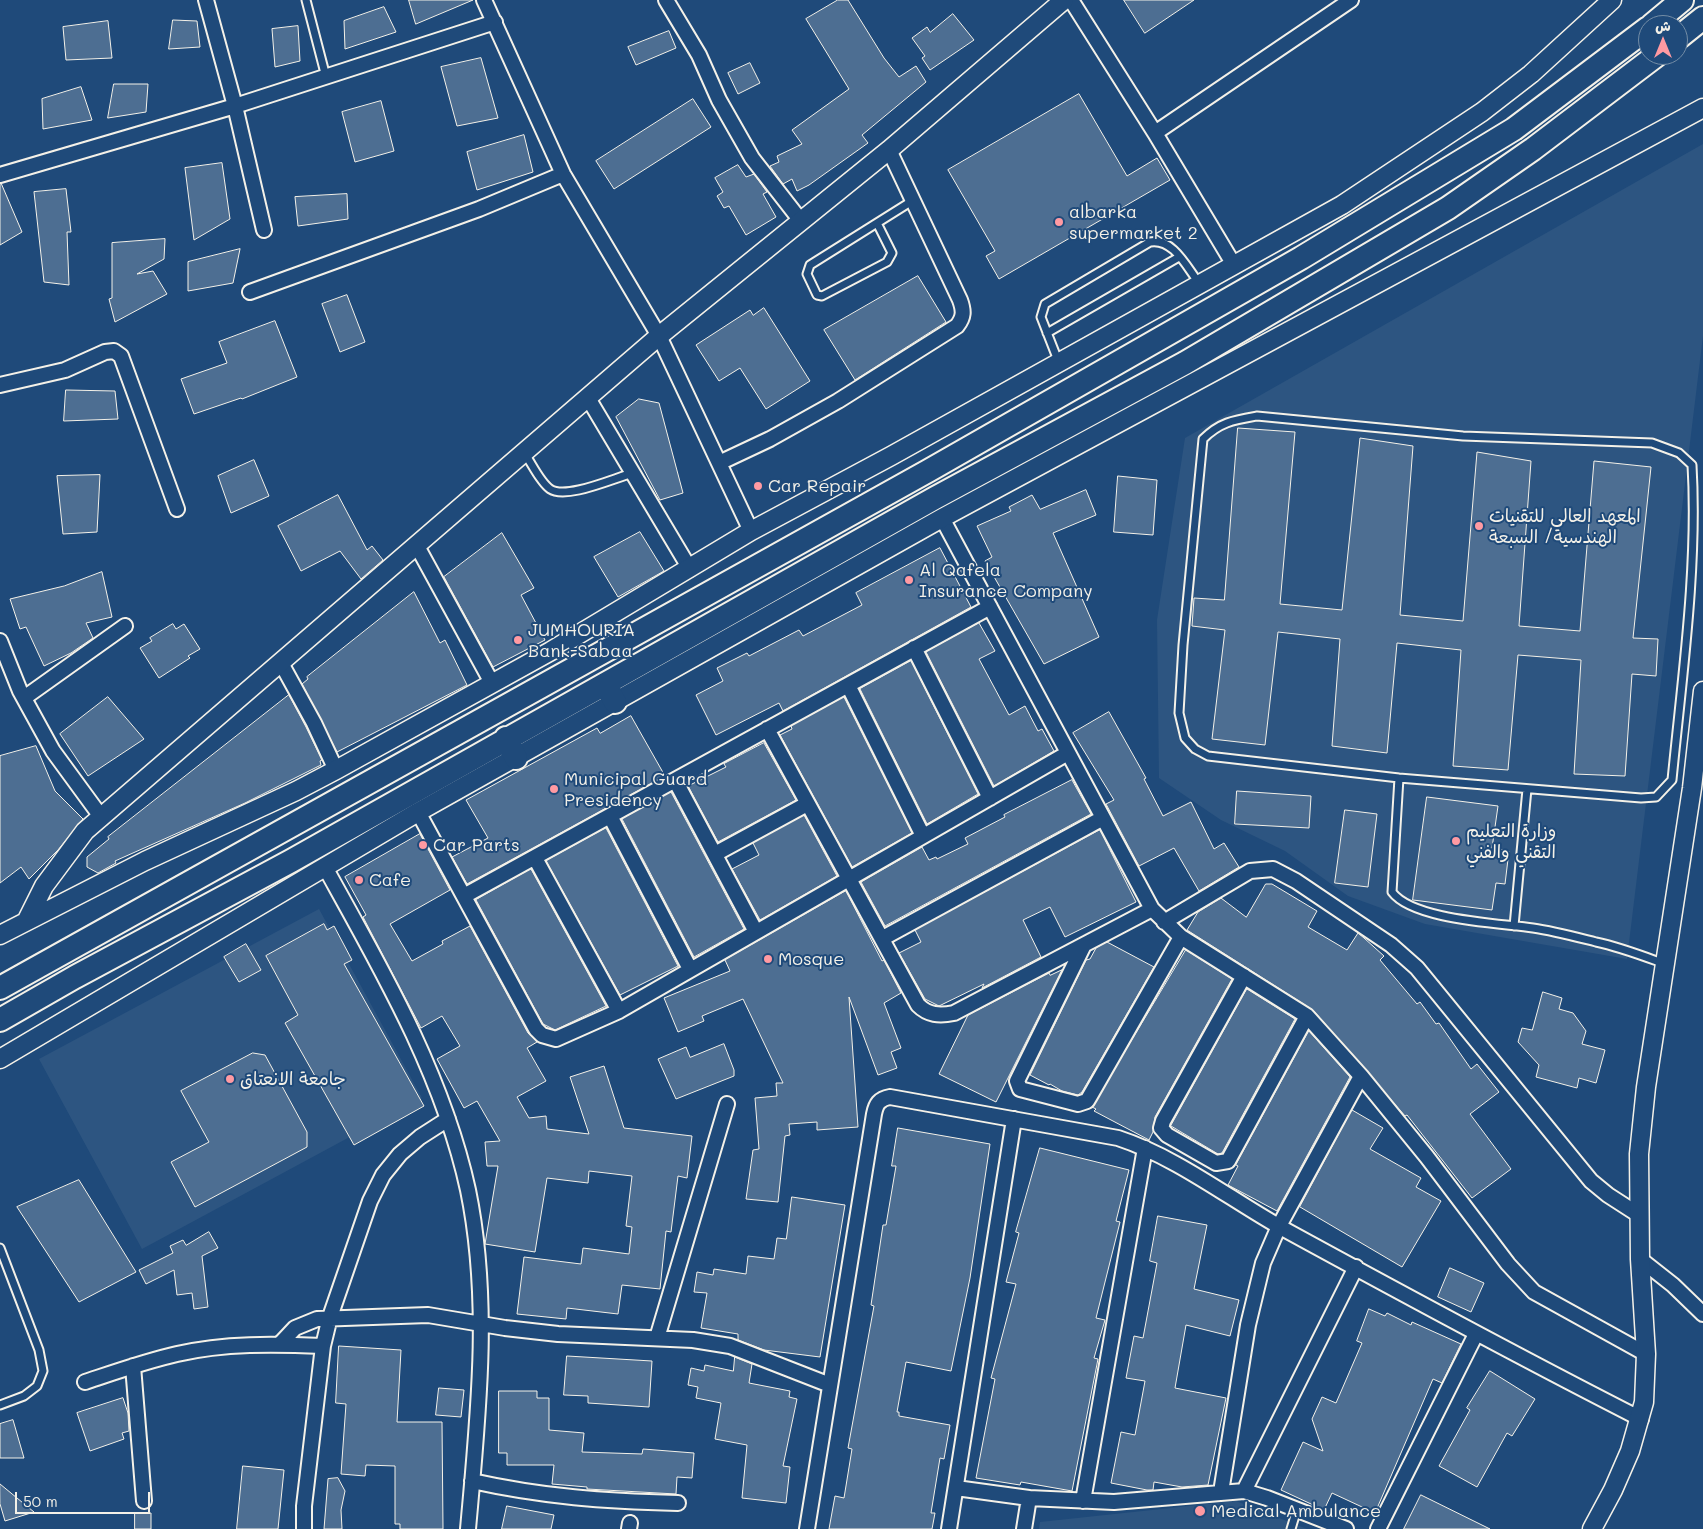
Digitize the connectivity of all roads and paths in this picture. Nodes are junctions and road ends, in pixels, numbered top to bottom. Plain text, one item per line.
1 (206, 0) edge
2 (306, 0) edge
3 (484, 0) edge
4 (666, 0) edge
5 (1064, 0) edge
6 (1071, 0) edge
7 (1350, 0) edge
8 (1612, 0) edge
9 (1682, 0) edge
10 (1664, 15) edge
11 (495, 22) junction
12 (1638, 36) edge
13 (1644, 65) edge
14 (326, 77) junction
15 (235, 106) junction
16 (1703, 108) edge
17 (1155, 133) junction
18 (889, 150) junction
19 (563, 174) junction
20 (0, 175) edge
21 (912, 201) junction
22 (801, 221) junction
23 (877, 222) junction
24 (264, 230) dead end
25 (1179, 257) junction
26 (1234, 265) junction
27 (1200, 283) junction
28 (250, 292) dead end
29 (1047, 334) junction
30 (659, 336) junction
31 (1059, 363) junction
32 (0, 386) edge
33 (588, 398) junction
34 (524, 454) junction
35 (719, 463) junction
36 (632, 473) junction
37 (177, 510) dead end
38 (942, 518) junction
39 (751, 531) junction
40 (417, 546) junction
41 (690, 569) junction
42 (990, 607) junction
43 (125, 626) dead end
44 (0, 641) edge
45 (914, 648) junction
46 (281, 663) junction
47 (492, 683) junction
48 (848, 685) junction
49 (1703, 691) edge
50 (610, 693) junction
51 (24, 698) junction
52 (768, 729) junction
53 (506, 738) junction
54 (1068, 753) junction
55 (516, 758) junction
56 (336, 770) junction
57 (1399, 778) junction
58 (675, 780) junction
59 (1527, 789) junction
60 (990, 798) junction
61 (807, 804) junction
62 (418, 812) junction
63 (610, 816) junction
64 (102, 818) junction
65 (1103, 818) junction
66 (923, 836) junction
67 (715, 854) junction
68 (535, 858) junction
69 (326, 869) junction
70 (850, 878) junction
71 (464, 896) junction
72 (1152, 909) junction
73 (27, 920) junction
74 (1164, 922) junction
75 (1514, 926) junction
76 (756, 932) junction
77 (0, 935) edge
78 (1181, 937) junction
79 (883, 938) junction
80 (1083, 947) junction
81 (1666, 964) junction
82 (690, 969) junction
83 (1244, 976) junction
84 (0, 988) edge
85 (619, 1010) junction
86 (1307, 1016) junction
87 (0, 1020) edge
88 (0, 1059) edge
89 (1361, 1076) junction
90 (727, 1104) dead end
91 (448, 1119) junction
92 (1014, 1119) junction
93 (1145, 1148) junction
94 (1639, 1215) junction
95 (1279, 1226) junction
96 (0, 1248) edge
97 (1640, 1259) junction
98 (1356, 1267) junction
99 (1703, 1314) edge
100 (330, 1318) junction
101 (481, 1323) junction
102 (1476, 1334) junction
103 (657, 1338) junction
104 (280, 1344) junction
105 (323, 1346) junction
106 (1646, 1354) junction
107 (133, 1366) junction
108 (85, 1382) dead end
109 (830, 1385) junction
110 (0, 1405) edge
111 (1640, 1419) junction
112 (472, 1481) junction
113 (956, 1488) junction
114 (1244, 1491) junction
115 (1221, 1492) junction
116 (1028, 1498) junction
117 (144, 1501) dead end
118 (1083, 1501) junction
119 (678, 1503) dead end
120 (1297, 1509) junction
121 (304, 1529) edge
122 (468, 1529) edge
123 (807, 1529) edge
124 (949, 1529) edge
125 (1024, 1529) edge
126 (1291, 1529) edge
127 (1346, 1529) edge
128 (1378, 1529) edge
129 (1592, 1529) edge

1 - 15 street
2 - 14 lane
3 - 11 street
4 - 22 street
5 - 18 street
6 - 17 street
7 - 17 street
8 - 26 street
9 - 10 highway
11 - 14 street
11 - 19 street
12 - 84 highway
13 - 50 highway
14 - 15 street
15 - 20 street
15 - 24 street
16 - 38 street
17 - 26 street
18 - 21 street
18 - 22 street
19 - 28 street
19 - 30 street
21 - 23 lane
21 - 35 street
22 - 30 street
23 - 23 lane
25 - 27 lane
25 - 29 lane
25 - 29 lane
26 - 27 street
27 - 31 street
29 - 31 lane
30 - 33 street
30 - 35 street
31 - 39 street
32 - 37 street
33 - 34 street
33 - 36 street
34 - 36 lane
34 - 40 street
35 - 39 street
36 - 41 street
38 - 42 street
38 - 50 street
39 - 41 street
40 - 46 street
40 - 47 street
41 - 47 street
42 - 45 street
42 - 54 street
43 - 51 street
44 - 51 street
45 - 48 street
45 - 60 street
46 - 56 street
46 - 64 street
47 - 56 street
48 - 52 street
48 - 66 street
49 - 81 street
50 - 53 highway
50 - 55 street
51 - 64 street
52 - 58 street
52 - 61 street
53 - 55 highway
53 - 87 highway
54 - 60 street
54 - 65 street
55 - 62 street
56 - 73 street
57 - 59 lane
57 - 59 lane
57 - 75 lane
58 - 63 street
58 - 67 street
59 - 75 lane
60 - 66 street
61 - 67 street
61 - 70 street
62 - 69 street
62 - 71 street
63 - 68 street
63 - 82 street
64 - 73 street
65 - 72 street
65 - 79 street
66 - 70 street
67 - 76 street
68 - 71 street
68 - 85 street
69 - 88 street
69 - 91 street
70 - 76 street
70 - 79 street
71 - 85 street
72 - 74 street
72 - 80 street
73 - 77 street
74 - 78 street
74 - 94 street
75 - 81 lane
76 - 82 street
78 - 80 street
78 - 83 street
79 - 80 street
81 - 94 street
82 - 85 street
83 - 86 street
83 - 86 street
86 - 89 street
89 - 95 street
89 - 106 street
90 - 103 street
91 - 100 street
91 - 101 street
92 - 93 street
92 - 109 street
92 - 113 street
93 - 95 street
93 - 118 street
94 - 97 street
95 - 98 street
95 - 115 street
96 - 110 lane
97 - 99 street
97 - 106 street
98 - 102 street
98 - 114 street
100 - 101 street
100 - 104 street
100 - 105 street
101 - 103 street
101 - 112 street
102 - 111 street
102 - 128 street
103 - 109 street
104 - 105 street
104 - 107 street
105 - 121 street
106 - 111 street
107 - 108 street
107 - 117 street
109 - 123 street
111 - 129 street
112 - 119 street
112 - 122 street
113 - 116 street
113 - 124 street
114 - 115 street
114 - 120 street
115 - 118 street
116 - 118 street
116 - 125 street
120 - 126 lane
120 - 127 street

